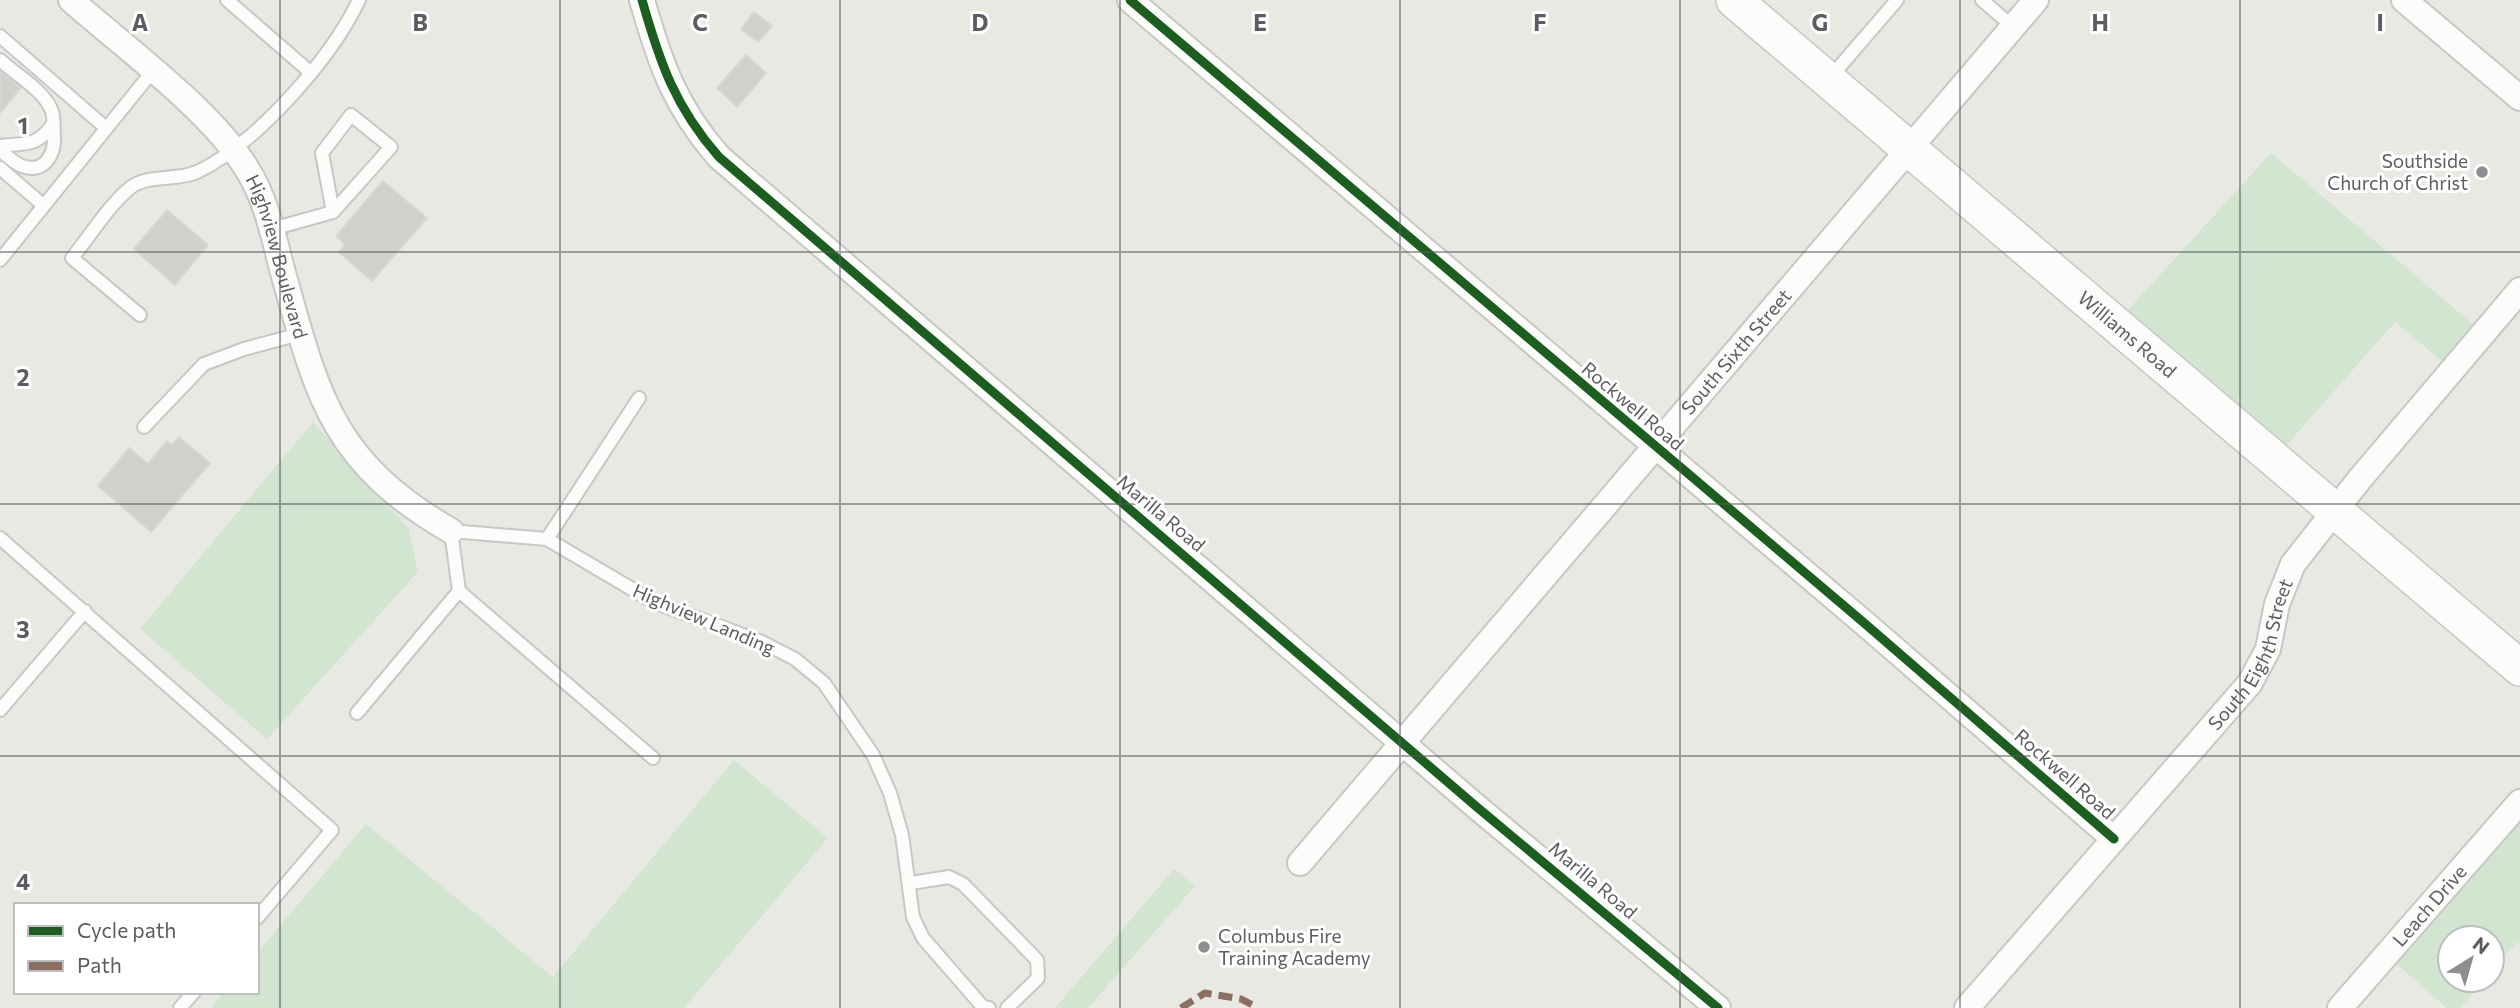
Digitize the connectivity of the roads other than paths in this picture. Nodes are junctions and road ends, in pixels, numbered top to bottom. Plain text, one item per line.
1 (71, 0) edge
2 (227, 0) edge
3 (359, 0) edge
4 (642, 0) edge
5 (1130, 0) edge
6 (1734, 0) edge
7 (1898, 0) edge
8 (1982, 0) edge
9 (2036, 0) edge
10 (2404, 0) edge
11 (2013, 27) junction
12 (0, 36) edge
13 (0, 60) edge
14 (152, 72) junction
15 (310, 72) junction
16 (1828, 80) junction
17 (2520, 98) edge
18 (53, 124) junction
19 (106, 128) junction
20 (0, 148) edge
21 (1908, 150) junction
22 (235, 151) junction
23 (0, 168) edge
24 (43, 205) junction
25 (333, 212) junction
26 (272, 229) junction
27 (0, 260) edge
28 (2520, 290) edge
29 (140, 315) dead end
30 (300, 334) junction
31 (639, 398) dead end
32 (144, 426) dead end
33 (1654, 447) junction
34 (2334, 511) junction
35 (451, 531) junction
36 (0, 538) edge
37 (547, 539) junction
38 (459, 591) junction
39 (85, 611) junction
40 (2520, 668) edge
41 (0, 710) edge
42 (357, 713) dead end
43 (1402, 743) junction
44 (653, 758) dead end
45 (2520, 802) edge
46 (2114, 839) junction
47 (1300, 863) dead end
48 (911, 883) junction
49 (259, 916) edge
50 (192, 994) edge
51 (180, 1008) edge
52 (989, 1008) edge
53 (1007, 1008) edge
54 (1718, 1008) edge
55 (1967, 1008) edge
56 (2340, 1008) edge

1 - 14 street, Highview Boulevard
2 - 15 lane
3 - 15 lane
4 - 43 street, Marilla Road
5 - 33 street, Rockwell Road
6 - 16 main road, Williams Road
7 - 16 lane
8 - 11 lane
9 - 11 street, South Sixth Street
10 - 17 street
11 - 21 street, South Sixth Street
12 - 19 lane
13 - 18 lane
14 - 19 lane
14 - 22 street, Highview Boulevard
15 - 22 lane
16 - 21 main road, Williams Road
18 - 20 lane
18 - 20 lane
19 - 24 lane
21 - 33 street, South Sixth Street
21 - 34 main road, Williams Road
22 - 26 street, Highview Boulevard
22 - 29 lane
23 - 24 lane
24 - 27 lane
25 - 25 lane
25 - 26 lane
26 - 30 street, Highview Boulevard
28 - 34 street, South Eighth Street
30 - 32 lane
30 - 35 street, Highview Boulevard
31 - 37 lane
33 - 43 street, South Sixth Street
33 - 46 street, Rockwell Road
34 - 40 main road, Williams Road
34 - 46 street, South Eighth Street
35 - 37 lane, Highview Landing
35 - 38 lane
36 - 39 lane
37 - 48 lane, Highview Landing
38 - 42 lane
38 - 44 lane
39 - 41 lane
39 - 49 lane
43 - 47 street, South Sixth Street
43 - 54 street, Marilla Road
45 - 56 street, Leach Drive
46 - 55 street, South Eighth Street
48 - 52 lane, Highview Landing
48 - 53 lane
50 - 51 lane

